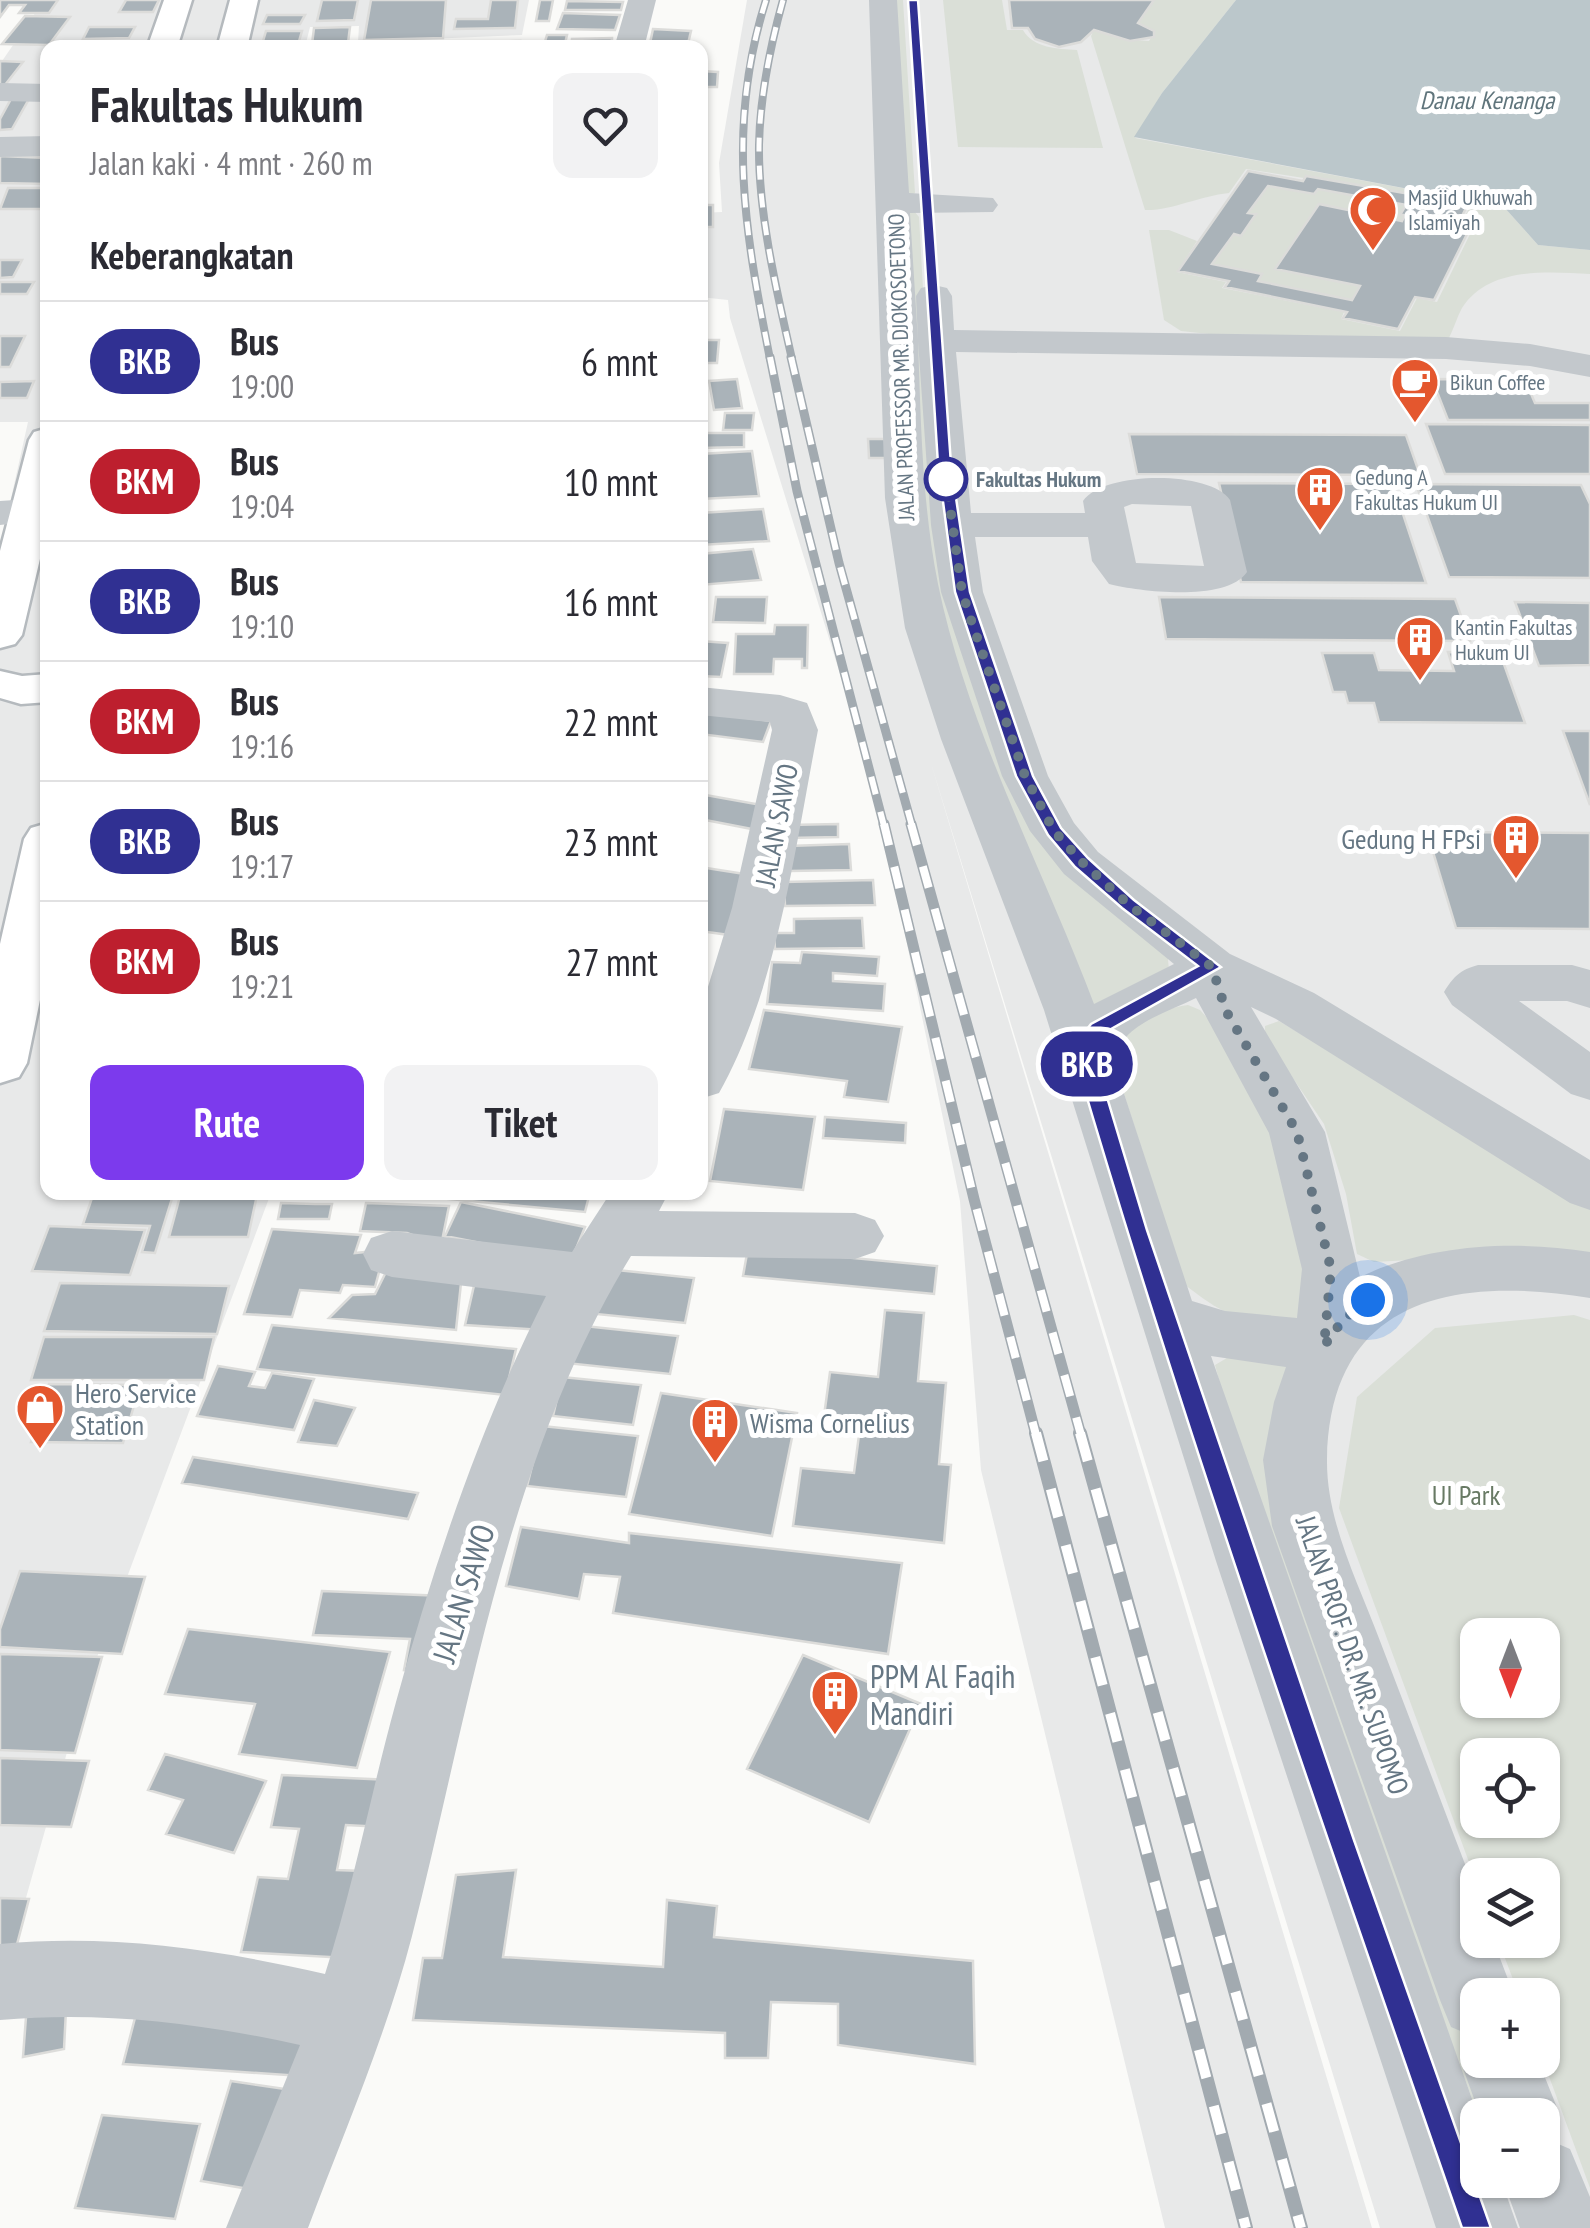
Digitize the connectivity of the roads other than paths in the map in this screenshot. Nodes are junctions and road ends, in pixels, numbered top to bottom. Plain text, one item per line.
1 (178, 0) edge
2 (244, 0) edge
3 (642, 0) edge
4 (903, 5) edge
5 (165, 40) edge
6 (234, 40) edge
7 (631, 40) edge
8 (0, 92) edge
9 (40, 93) edge
10 (40, 146) edge
11 (0, 147) edge
12 (925, 165) dead end
13 (911, 203) junction
14 (981, 205) dead end
15 (930, 238) dead end
16 (932, 271) dead end
17 (986, 316) dead end
18 (935, 327) junction
19 (1590, 366) edge
20 (40, 457) edge
21 (15, 512) edge
22 (950, 524) junction
23 (1107, 526) dead end
24 (2, 622) edge
25 (0, 684) edge
26 (40, 689) edge
27 (708, 702) edge
28 (40, 706) edge
29 (0, 710) edge
30 (40, 876) edge
31 (1212, 967) junction
32 (1590, 990) edge
33 (708, 1059) edge
34 (0, 1063) edge
35 (1087, 1064) junction
36 (1590, 1080) edge
37 (1590, 1188) edge
38 (614, 1234) edge
39 (854, 1236) dead end
40 (392, 1254) dead end
41 (1590, 1275) edge
42 (1168, 1318) junction
43 (1324, 1346) junction
44 (1470, 1978) edge
45 (0, 1982) edge
46 (350, 2018) junction
47 (1550, 2198) edge
48 (268, 2228) edge
49 (1477, 2228) edge
50 (1561, 2228) edge

1 - 5 main road
2 - 6 main road
3 - 7 street
4 - 13 street, JALAN PROFESSOR MR. DJOKOSOETONO
8 - 9 street
10 - 11 street
12 - 13 street, JALAN PROFESSOR MR. DJOKOSOETONO
13 - 14 street
13 - 15 street, JALAN PROFESSOR MR. DJOKOSOETONO
13 - 35 street, JALAN PROFESSOR MR. DJOKOSOETONO
16 - 18 street, JALAN PROFESSOR MR. DJOKOSOETONO
17 - 18 street
18 - 19 street
18 - 22 street, JALAN PROFESSOR MR. DJOKOSOETONO
20 - 21 main road
21 - 24 main road
22 - 23 street
22 - 31 street, JALAN PROFESSOR MR. DJOKOSOETONO
25 - 26 main road
27 - 33 street, JALAN SAWO
28 - 29 main road
30 - 34 main road
31 - 35 street
31 - 37 street, JALAN PROFESSOR MR. DJOKOSOETONO
31 - 43 street, JALAN PROF. DR. MR. SUPOMO
32 - 36 street
35 - 42 street
38 - 39 street
38 - 40 street
38 - 46 street, JALAN SAWO
41 - 43 street
42 - 43 street
42 - 49 street
43 - 44 street, JALAN PROF. DR. MR. SUPOMO
45 - 46 street
46 - 48 street, JALAN SAWO
47 - 50 street

